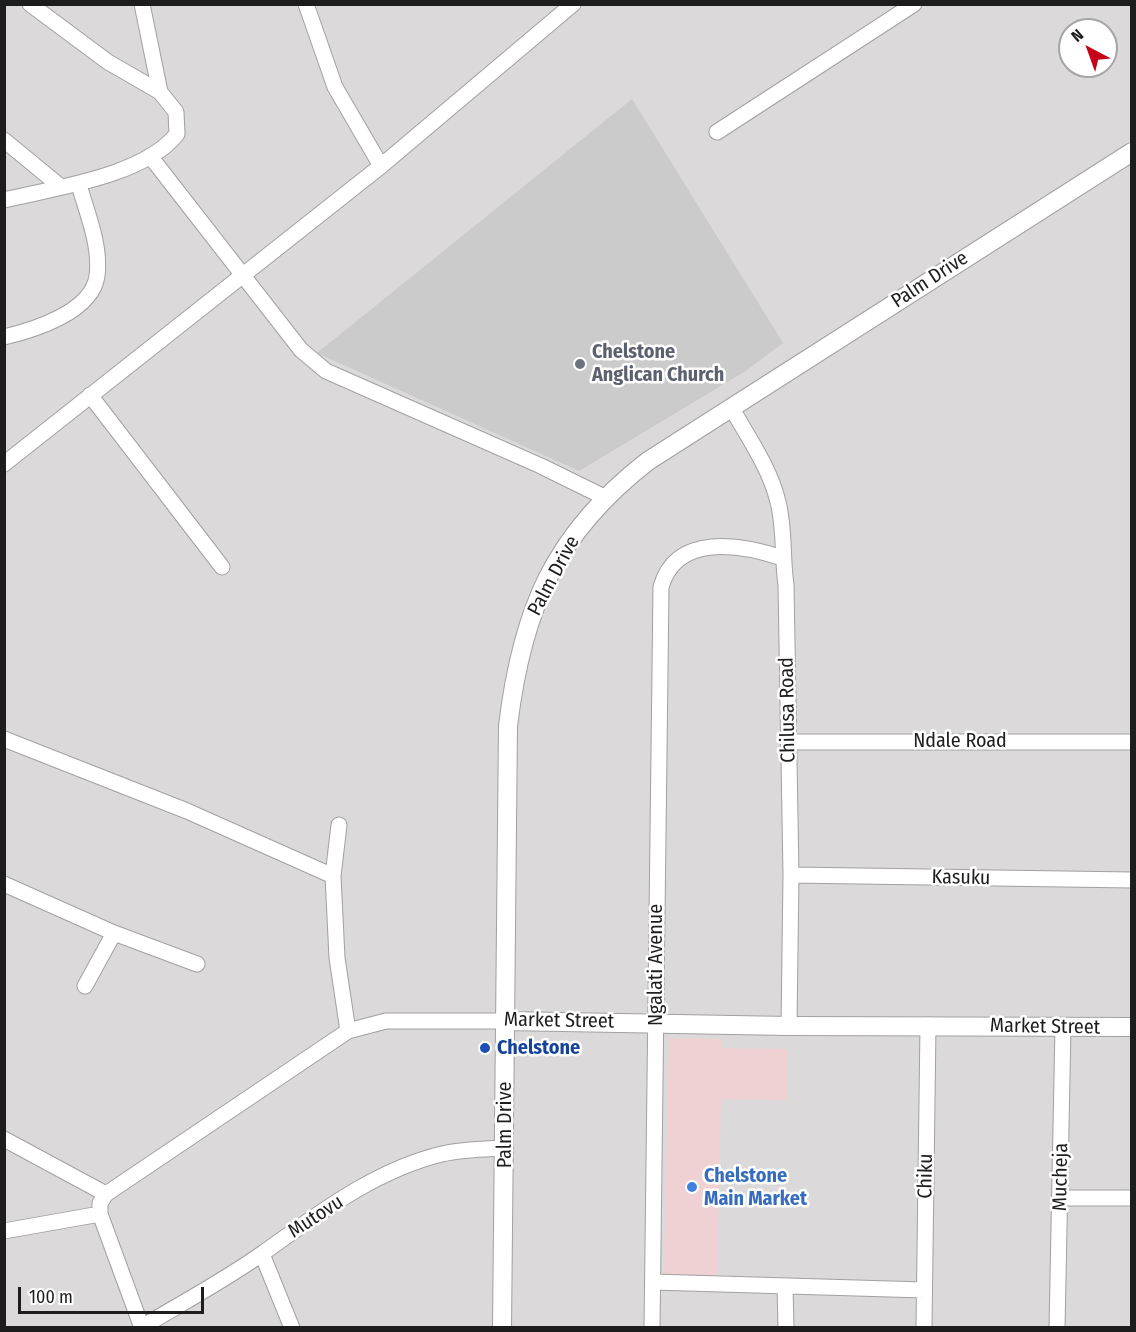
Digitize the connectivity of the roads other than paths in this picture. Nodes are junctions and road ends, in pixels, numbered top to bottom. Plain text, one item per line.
1 (30, 4) edge
2 (142, 4) edge
3 (306, 4) edge
4 (573, 4) edge
5 (914, 4) edge
6 (557, 10) edge
7 (160, 92) junction
8 (717, 132) dead end
9 (4, 140) edge
10 (1131, 152) edge
11 (150, 156) junction
12 (381, 166) junction
13 (79, 185) junction
14 (61, 187) junction
15 (4, 200) edge
16 (244, 276) junction
17 (4, 337) edge
18 (90, 395) junction
19 (731, 406) junction
20 (4, 464) edge
21 (604, 497) junction
22 (782, 558) junction
23 (222, 567) dead end
24 (4, 739) edge
25 (788, 742) junction
26 (1131, 742) edge
27 (339, 825) dead end
28 (790, 875) junction
29 (333, 876) junction
30 (1131, 880) edge
31 (4, 884) edge
32 (114, 933) junction
33 (198, 963) dead end
34 (85, 986) dead end
35 (506, 1021) junction
36 (656, 1023) junction
37 (928, 1025) junction
38 (789, 1026) junction
39 (1063, 1027) junction
40 (1131, 1027) edge
41 (348, 1031) junction
42 (4, 1139) edge
43 (505, 1148) junction
44 (106, 1194) junction
45 (1060, 1198) junction
46 (1131, 1198) edge
47 (100, 1214) junction
48 (4, 1231) edge
49 (262, 1254) junction
50 (652, 1282) junction
51 (785, 1287) junction
52 (924, 1290) junction
53 (142, 1327) edge
54 (292, 1328) edge
55 (502, 1328) edge
56 (652, 1328) edge
57 (786, 1328) edge
58 (924, 1328) edge
59 (1056, 1328) edge

1 - 7 street
2 - 7 street
3 - 12 street
4 - 6 street
5 - 8 street
6 - 12 street
7 - 11 street
9 - 14 street
10 - 19 street, Palm Drive
11 - 13 street
11 - 16 street
12 - 16 street
13 - 14 street
13 - 17 street
14 - 15 street
16 - 18 street
16 - 21 street
18 - 20 street
18 - 23 street
19 - 21 street, Palm Drive
19 - 22 street, Chilusa Road
21 - 35 street, Palm Drive
22 - 25 street, Chilusa Road
22 - 36 street, Ngalati Avenue
24 - 29 street
25 - 26 street, Ndale Road
25 - 28 street, Chilusa Road
27 - 29 street
28 - 30 street, Kasuku
28 - 38 street, Chilusa Road
29 - 41 street
31 - 32 street
32 - 33 street
32 - 34 street
35 - 36 street, Market Street
35 - 41 street, Market Street
35 - 43 street, Palm Drive
36 - 38 street, Market Street
36 - 50 street, Ngalati Avenue
37 - 38 street, Market Street
37 - 39 street, Market Street
37 - 52 street, Chiku
39 - 40 street, Market Street
39 - 45 street, Mucheja
41 - 44 street, Market Street
42 - 44 street
43 - 49 street, Mutovu
43 - 55 street, Palm Drive
44 - 47 street
45 - 46 street
45 - 59 street, Mucheja
47 - 48 street
47 - 53 street
49 - 53 street, Mutovu
49 - 54 street
50 - 51 street
50 - 56 street, Ngalati Avenue
51 - 52 street
51 - 57 street
52 - 58 street, Chiku

